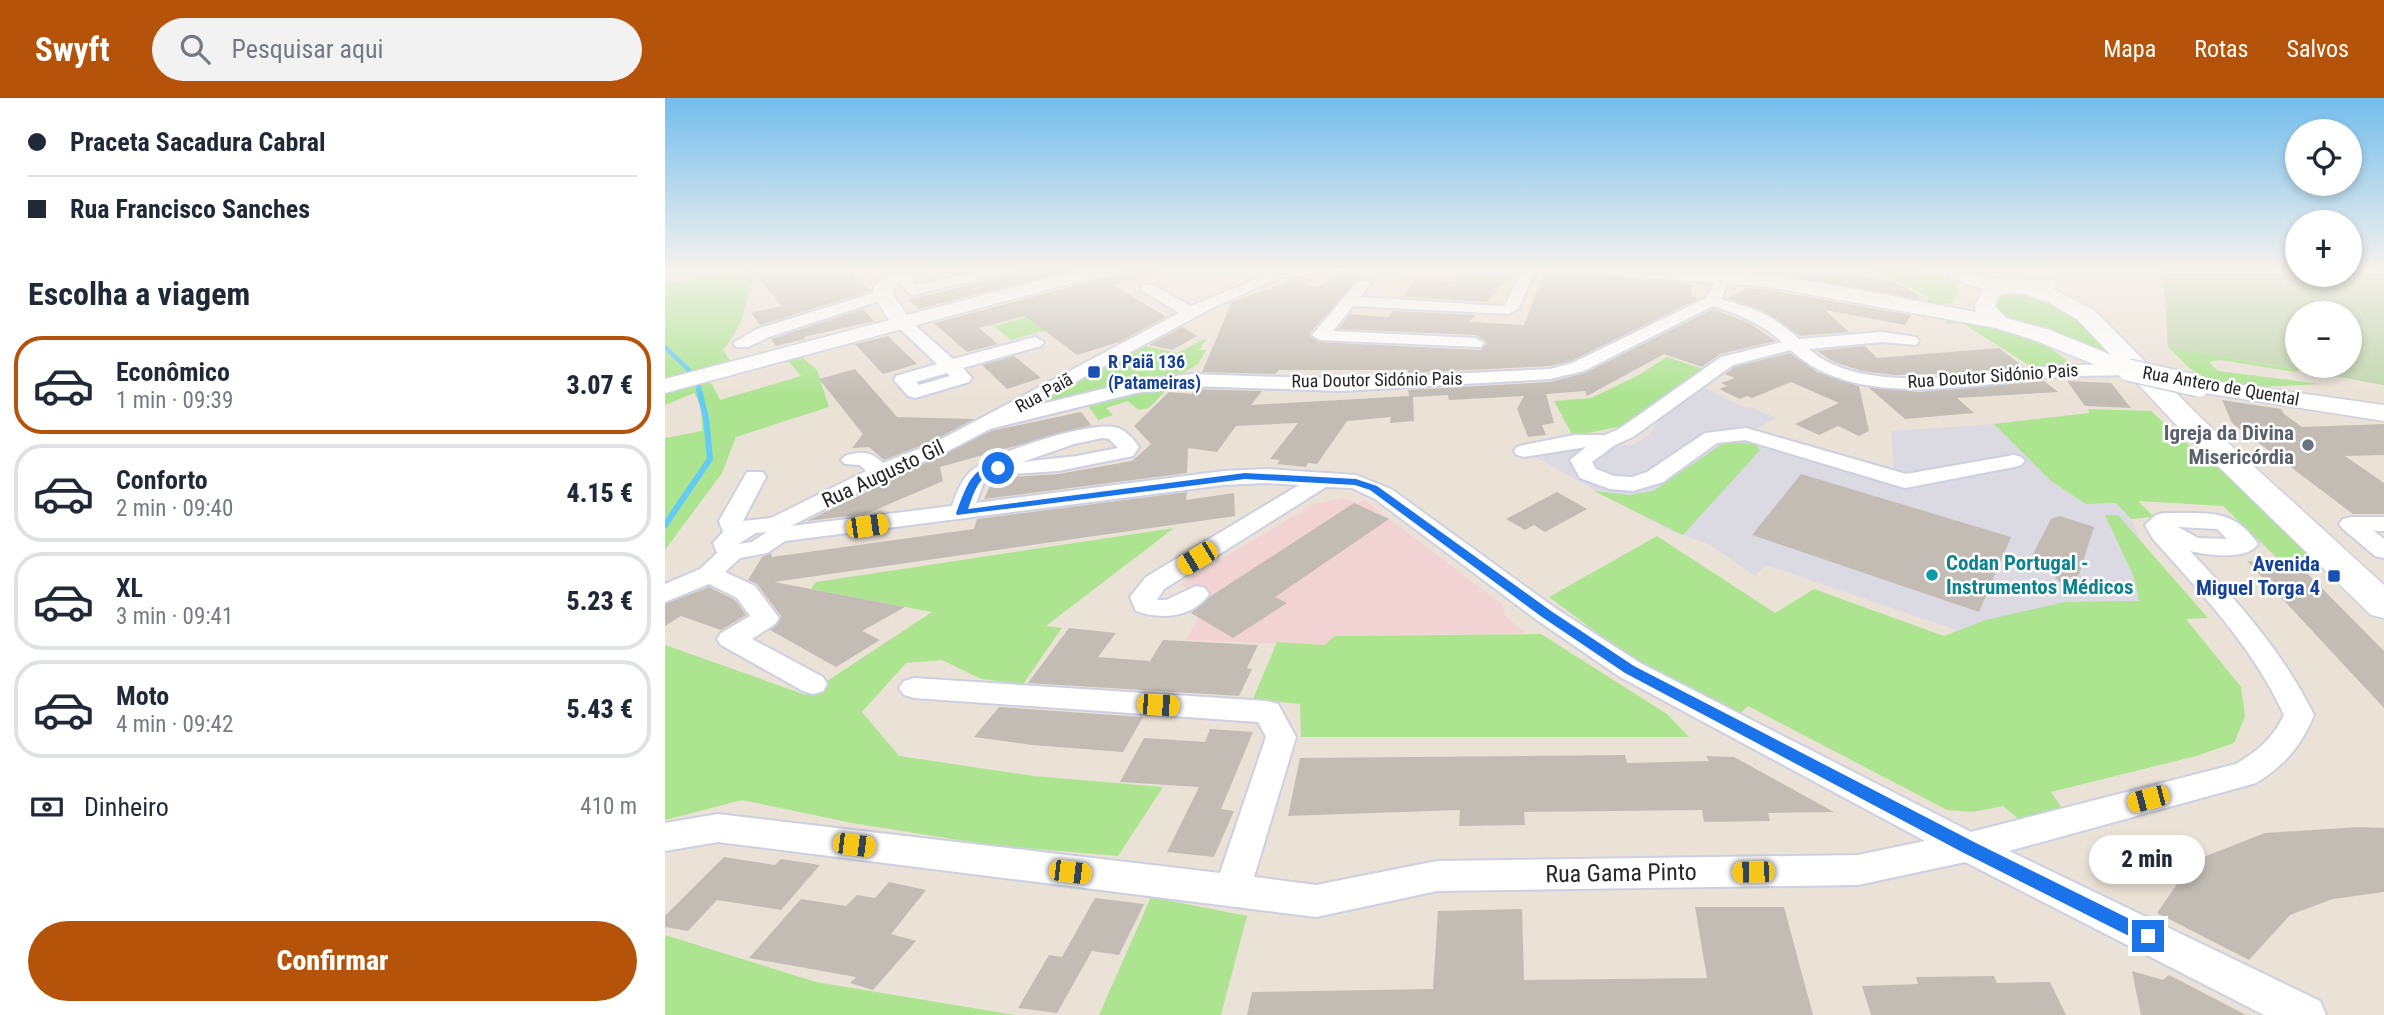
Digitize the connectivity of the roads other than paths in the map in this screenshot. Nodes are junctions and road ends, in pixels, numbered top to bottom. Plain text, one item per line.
1 (830, 312) edge
2 (895, 312) edge
3 (936, 312) edge
4 (1194, 312) edge
5 (1340, 312) edge
6 (1692, 312) edge
7 (1747, 312) edge
8 (1943, 312) edge
9 (1986, 312) edge
10 (2081, 312) edge
11 (2098, 312) edge
12 (1191, 313) joint
13 (901, 321) junction
14 (1999, 322) junction
15 (2042, 335) junction
16 (1910, 341) dead end
17 (1035, 342) dead end
18 (1475, 343) dead end
19 (742, 344) dead end
20 (1792, 345) junction
21 (2128, 370) junction
22 (2061, 371) junction
23 (665, 386) edge
24 (2384, 413) edge
25 (990, 423) junction
26 (1608, 441) junction
27 (1524, 451) dead end
28 (852, 460) dead end
29 (2014, 461) dead end
30 (991, 468) junction
31 (880, 472) junction
32 (755, 477) dead end
33 (1320, 481) junction
34 (961, 513) junction
35 (2384, 524) edge
36 (777, 530) junction
37 (734, 543) junction
38 (2384, 551) edge
39 (2203, 560) junction
40 (709, 574) junction
41 (2384, 575) edge
42 (665, 594) edge
43 (1196, 594) dead end
44 (2384, 606) edge
45 (813, 684) dead end
46 (914, 688) dead end
47 (665, 837) edge
48 (1968, 847) junction
49 (1232, 892) junction
50 (2306, 1015) edge

1 - 19 street
2 - 13 street
3 - 13 street
4 - 12 street, Rua Paiã
5 - 18 street
6 - 25 street, Rua Doutor Sidónio Pais
7 - 20 street, Rua Doutor Sidónio Pais
8 - 14 street, Rua Antero de Quental
9 - 14 street
10 - 44 main road
11 - 41 main road
12 - 25 street, Rua Paiã
13 - 17 street
13 - 23 street
14 - 15 street, Rua Antero de Quental
15 - 21 street, Rua Antero de Quental
15 - 22 street
16 - 20 street
20 - 22 street, Rua Doutor Sidónio Pais
20 - 26 street
21 - 22 street, Rua Doutor Sidónio Pais
21 - 24 street, Rua Antero de Quental, bridge
25 - 31 street, Rua Augusto Gil
26 - 27 street
26 - 29 street
28 - 31 street
30 - 30 street
30 - 34 street
31 - 36 street, Rua Augusto Gil
32 - 37 street
33 - 34 street
33 - 43 street
33 - 48 street
34 - 36 street
35 - 38 street
36 - 37 street, Rua Augusto Gil
37 - 40 street, Rua Augusto Gil
39 - 39 street, Rua Gama Pinto
39 - 48 street, Rua Gama Pinto
40 - 42 street, Rua Augusto Gil
40 - 45 street
46 - 49 street
47 - 49 street, Rua Gama Pinto
48 - 49 street, Rua Gama Pinto
48 - 50 street

